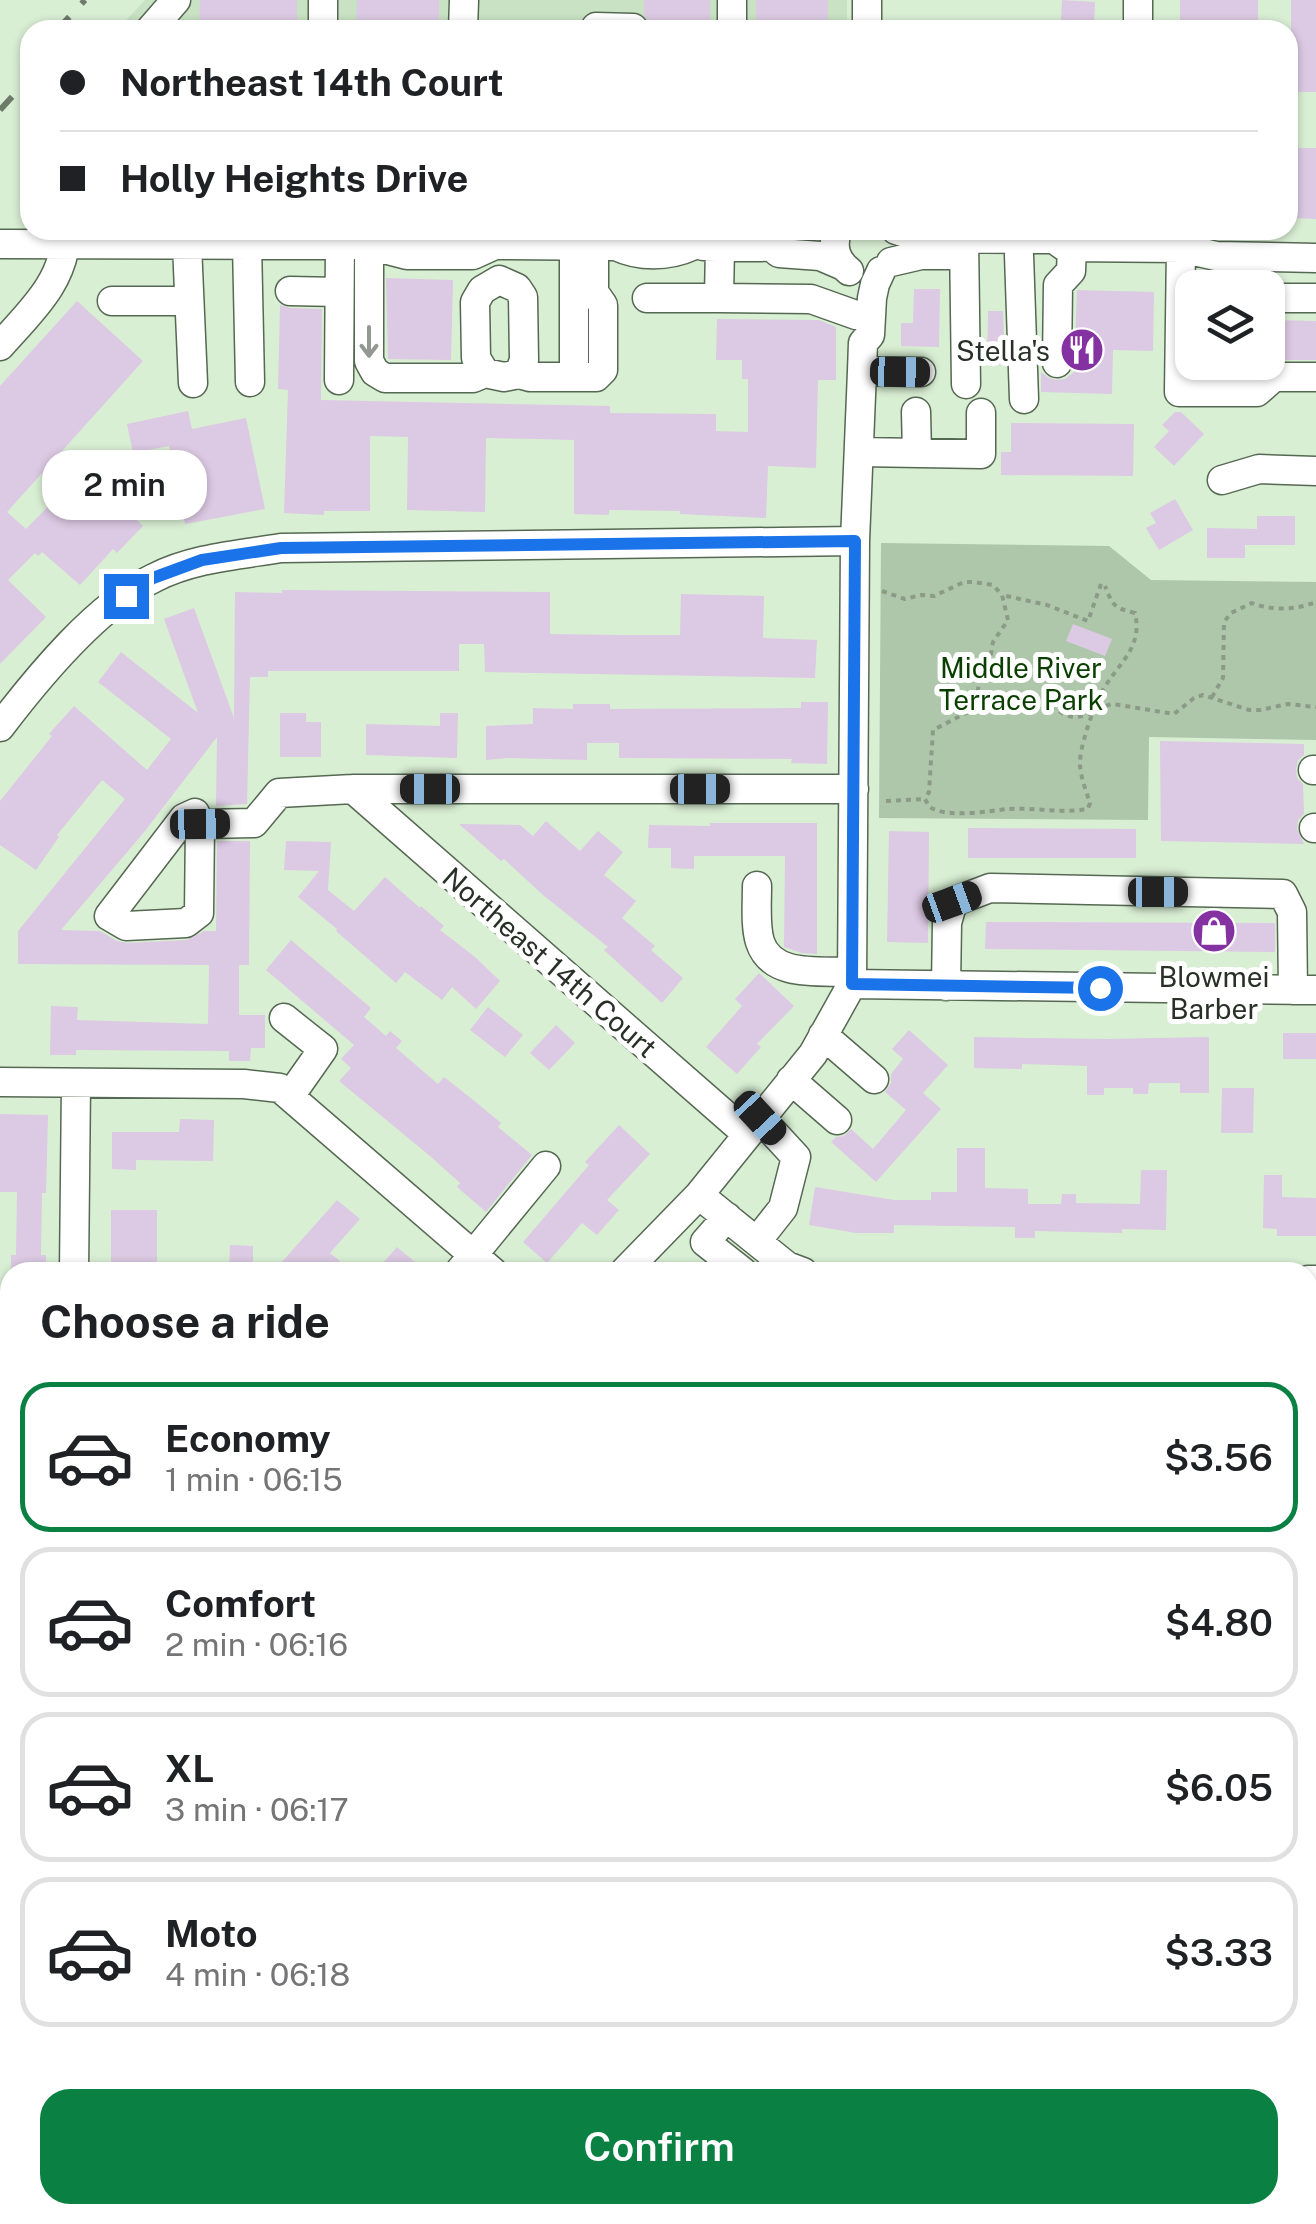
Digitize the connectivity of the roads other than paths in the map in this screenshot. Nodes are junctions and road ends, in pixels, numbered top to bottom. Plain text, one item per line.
1 (176, 0) edge
2 (159, 20) edge
3 (38, 240) edge
4 (65, 240) edge
5 (118, 240) edge
6 (328, 240) edge
7 (390, 240) edge
8 (488, 240) edge
9 (777, 240) edge
10 (836, 240) edge
11 (896, 240) edge
12 (973, 240) edge
13 (1056, 240) edge
14 (1123, 240) edge
15 (1146, 240) edge
16 (1209, 240) edge
17 (1283, 240) edge
18 (1316, 241) edge
19 (594, 242) edge
20 (719, 242) edge
21 (0, 244) edge
22 (187, 244) junction
23 (247, 244) junction
24 (369, 244) junction
25 (498, 244) junction
26 (772, 246) junction
27 (1069, 247) junction
28 (1180, 248) junction
29 (1019, 256) junction
30 (1262, 257) junction
31 (1316, 258) edge
32 (886, 266) junction
33 (845, 268) junction
34 (1263, 270) edge
35 (499, 280) junction
36 (290, 291) dead end
37 (340, 292) junction
38 (647, 298) dead end
39 (719, 298) junction
40 (1285, 298) edge
41 (1316, 298) edge
42 (112, 301) dead end
43 (190, 302) junction
44 (856, 315) junction
45 (0, 346) edge
46 (862, 357) junction
47 (1057, 363) dead end
48 (921, 372) dead end
49 (485, 373) junction
50 (519, 374) junction
51 (1316, 377) edge
52 (339, 380) dead end
53 (250, 382) dead end
54 (193, 383) dead end
55 (966, 384) dead end
56 (1024, 400) dead end
57 (916, 412) dead end
58 (981, 412) dead end
59 (859, 452) junction
60 (917, 453) junction
61 (1316, 470) edge
62 (1222, 480) dead end
63 (855, 541) junction
64 (0, 727) edge
65 (352, 789) junction
66 (854, 789) junction
67 (200, 824) dead end
68 (757, 886) dead end
69 (852, 978) junction
70 (946, 986) junction
71 (1304, 990) edge
72 (284, 1018) dead end
73 (823, 1035) junction
74 (874, 1079) dead end
75 (791, 1080) junction
76 (0, 1082) edge
77 (76, 1083) junction
78 (290, 1096) junction
79 (837, 1120) dead end
80 (753, 1126) junction
81 (546, 1166) dead end
82 (700, 1195) junction
83 (727, 1217) junction
84 (761, 1256) edge
85 (74, 1262) edge
86 (470, 1262) edge
87 (479, 1262) edge
88 (634, 1262) edge
89 (730, 1262) edge

1 - 2 street
3 - 21 street
4 - 45 street
5 - 22 street
6 - 23 street
6 - 24 street
6 - 37 street
7 - 24 street
8 - 25 street
9 - 26 street
10 - 33 street
11 - 32 street
12 - 29 street
12 - 32 street
12 - 55 street
13 - 27 street
14 - 27 street
15 - 28 street
16 - 28 street
17 - 18 street
19 - 20 street
19 - 25 street
19 - 50 street
20 - 26 street
20 - 39 street
22 - 23 street
22 - 43 street
23 - 53 street
24 - 25 street
24 -> 49 street
25 - 35 street
26 - 33 street
27 - 29 street
27 - 47 street
28 - 30 street
28 - 51 street
29 - 56 street
30 - 31 street
30 - 34 street
32 - 33 street
32 - 46 street
33 - 44 street
35 - 49 street
35 - 50 street
36 - 37 street
37 - 52 street
38 - 39 street
39 - 44 street
40 - 41 street
42 - 43 street
43 - 54 street
44 - 46 street
46 - 48 street
46 - 59 street
49 - 50 street
57 - 60 street
58 - 60 street
59 - 60 street
59 - 63 street
61 - 62 street
63 - 64 street
63 - 66 street
65 - 66 street
65 - 67 street
65 - 80 street, Northeast 14th Court
66 - 69 street
68 - 69 street
69 - 70 street
69 - 73 street
70 - 71 street
70 - 71 street
72 - 78 street
73 - 74 street
73 - 75 street
75 - 79 street
75 - 80 street
76 - 77 street
77 - 78 street
77 - 85 street
78 - 86 street
80 - 82 street
80 - 84 street, Northeast 14th Court
81 - 87 street
82 - 83 street
82 - 88 street
83 - 84 street
83 - 89 street

